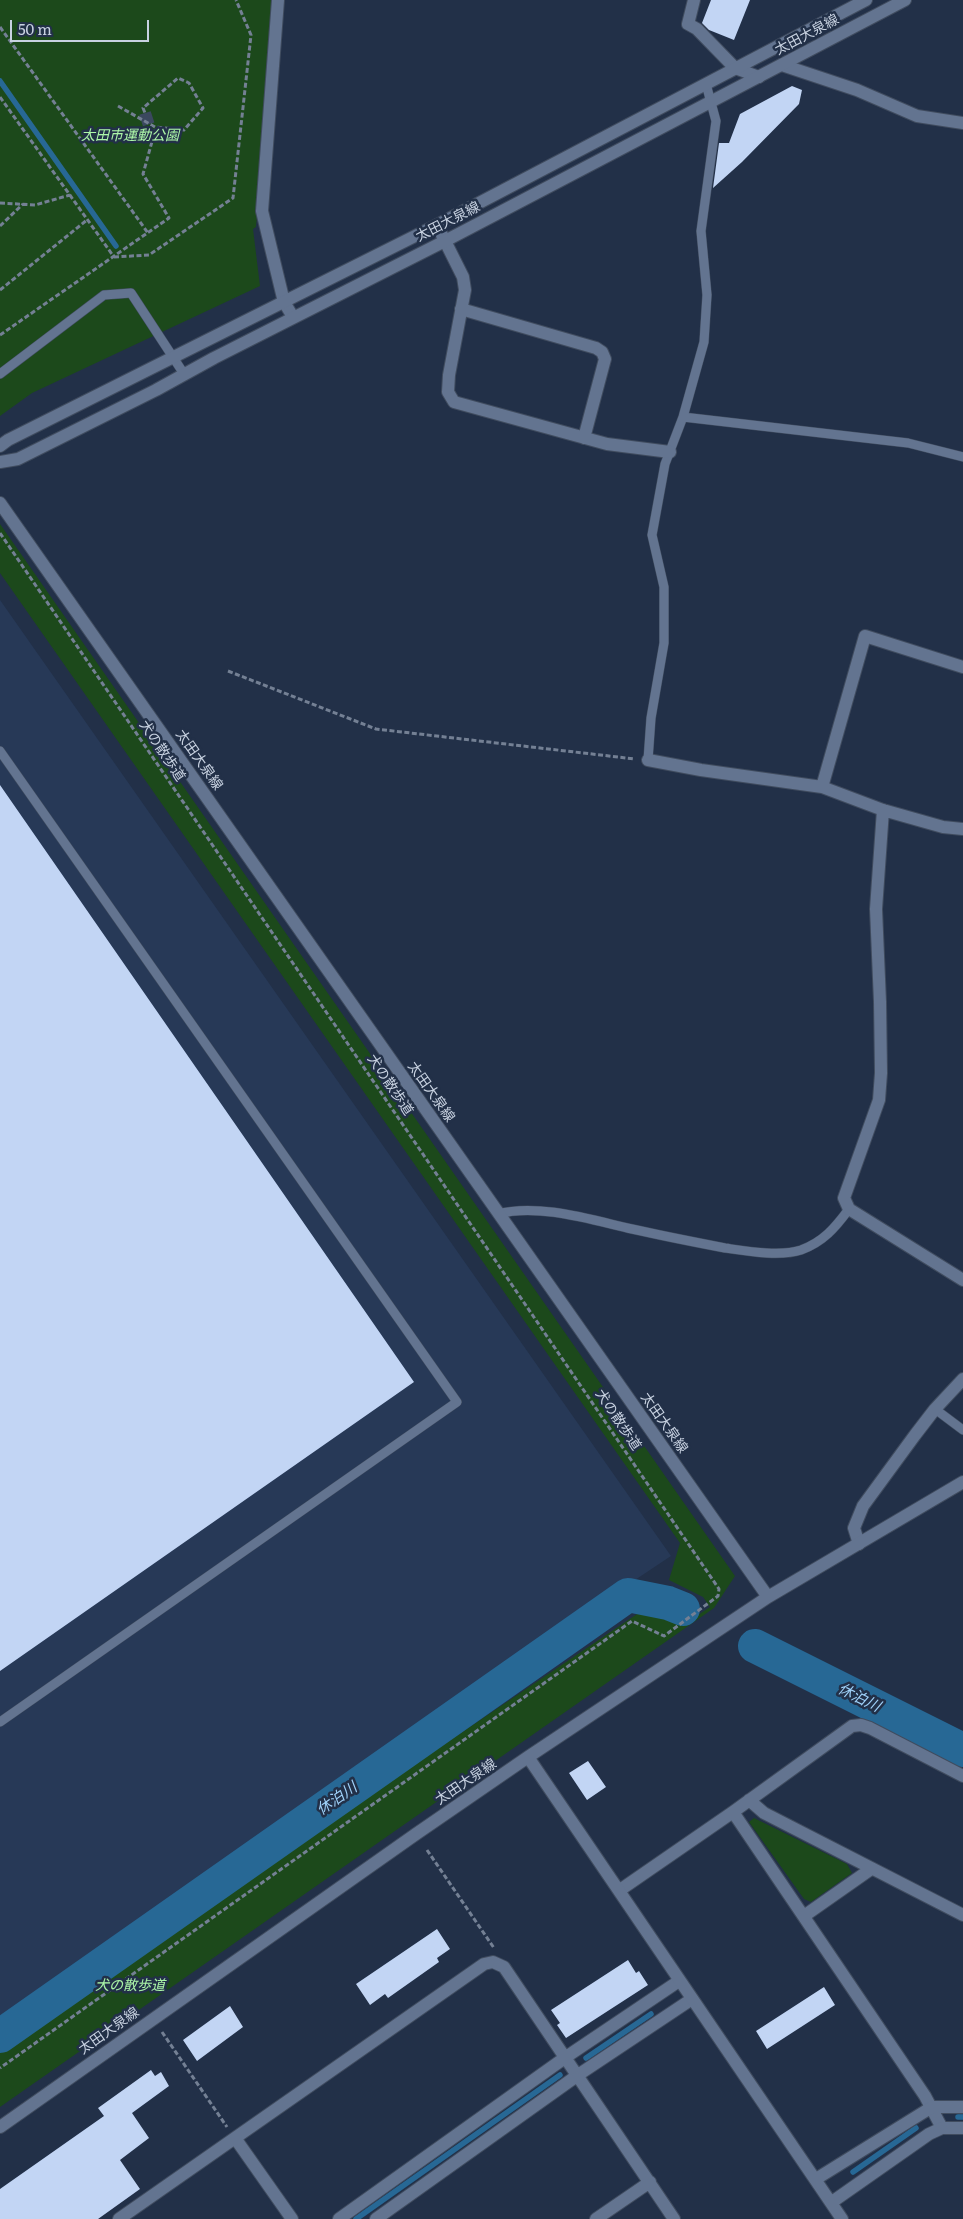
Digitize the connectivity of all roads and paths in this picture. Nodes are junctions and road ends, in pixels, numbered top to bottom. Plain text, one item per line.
1 (236, 0) edge
2 (278, 0) edge
3 (694, 0) edge
4 (866, 0) edge
5 (905, 0) edge
6 (0, 27) edge
7 (782, 65) junction
8 (735, 68) junction
9 (759, 77) junction
10 (706, 84) junction
11 (0, 97) edge
12 (712, 100) junction
13 (118, 106) dead end
14 (145, 113) dead end
15 (963, 123) edge
16 (153, 138) tunnel mouth
17 (70, 195) junction
18 (0, 203) edge
19 (23, 204) junction
20 (87, 220) junction
21 (437, 225) junction
22 (0, 226) edge
23 (148, 233) junction
24 (445, 241) junction
25 (114, 257) junction
26 (0, 290) edge
27 (284, 302) junction
28 (461, 309) junction
29 (293, 318) junction
30 (0, 336) edge
31 (172, 357) junction
32 (0, 374) edge
33 (184, 374) junction
34 (683, 417) junction
35 (584, 438) junction
36 (0, 446) edge
37 (670, 452) junction
38 (963, 457) edge
39 (0, 462) edge
40 (0, 503) edge
41 (0, 533) edge
42 (963, 667) edge
43 (228, 670) dead end
44 (0, 751) edge
45 (648, 760) junction
46 (822, 786) junction
47 (883, 810) junction
48 (963, 829) edge
49 (849, 1209) junction
50 (498, 1214) junction
51 (963, 1280) edge
52 (963, 1380) edge
53 (935, 1409) junction
54 (963, 1430) edge
55 (963, 1482) edge
56 (859, 1544) junction
57 (768, 1597) junction
58 (0, 1722) edge
59 (528, 1757) junction
60 (963, 1776) edge
61 (750, 1800) junction
62 (733, 1812) junction
63 (427, 1850) dead end
64 (871, 1869) junction
65 (620, 1890) junction
66 (963, 1915) edge
67 (804, 1916) junction
68 (497, 1963) junction
69 (679, 1981) junction
70 (692, 1999) junction
71 (162, 2032) dead end
72 (566, 2058) junction
73 (0, 2068) edge
74 (578, 2075) junction
75 (932, 2107) junction
76 (963, 2107) edge
77 (0, 2127) edge
78 (942, 2128) junction
79 (963, 2128) edge
80 (235, 2138) junction
81 (816, 2179) junction
82 (650, 2182) junction
83 (832, 2202) junction
84 (119, 2219) edge
85 (292, 2219) edge
86 (339, 2219) edge
87 (376, 2219) edge
88 (596, 2219) edge
89 (674, 2219) edge
90 (842, 2219) edge

1 - 25 path
2 - 27 street
3 - 8 street
4 - 8 street, 太田大泉線
5 - 7 street, 太田大泉線
6 - 23 path
7 - 9 street, 太田大泉線
7 - 15 street
8 - 9 street
8 - 10 street, 太田大泉線
9 - 12 street, 太田大泉線
10 - 12 lane
10 - 21 street, 太田大泉線
11 - 17 path
12 - 24 street, 太田大泉線
12 - 34 lane
13 - 14 path
16 - 23 path
17 - 19 path
17 - 20 path
18 - 19 path
19 - 22 path
20 - 25 path
20 - 26 path
21 - 24 street
21 - 27 street, 太田大泉線
23 - 25 path
24 - 28 street
24 - 29 street, 太田大泉線
25 - 30 path
27 - 29 street
27 - 31 street, 太田大泉線
28 - 35 street
28 - 35 street
29 - 33 street, 太田大泉線
31 - 32 lane
31 - 33 lane
31 - 36 street, 太田大泉線
33 - 39 street, 太田大泉線
34 - 37 lane
34 - 38 lane
35 - 37 street
37 - 45 lane
40 - 50 street, 太田大泉線
41 - 73 path, 犬の散歩道
42 - 46 street
43 - 45 path
44 - 58 lane
45 - 46 street
46 - 47 street
47 - 48 street
47 - 49 street
49 - 50 lane
49 - 51 street
50 - 57 street, 太田大泉線
52 - 53 street
53 - 54 lane
53 - 56 street
55 - 56 street
56 - 57 street
57 - 59 street, 太田大泉線
59 - 65 street
59 - 77 street, 太田大泉線
60 - 61 street
61 - 62 street
61 - 64 street
62 - 65 street
62 - 67 street
63 - 68 path
64 - 66 street
64 - 67 street
65 - 69 street
67 - 75 street
68 - 72 street
68 - 80 street
69 - 70 street
69 - 72 street
70 - 74 street
70 - 81 street
71 - 80 path
72 - 74 street
72 - 86 street
74 - 82 street
74 - 87 street
75 - 76 street
75 - 78 street
75 - 81 street
78 - 79 street
78 - 83 street
80 - 84 street
80 - 85 street
81 - 83 street
82 - 88 street
82 - 89 street
83 - 90 street

